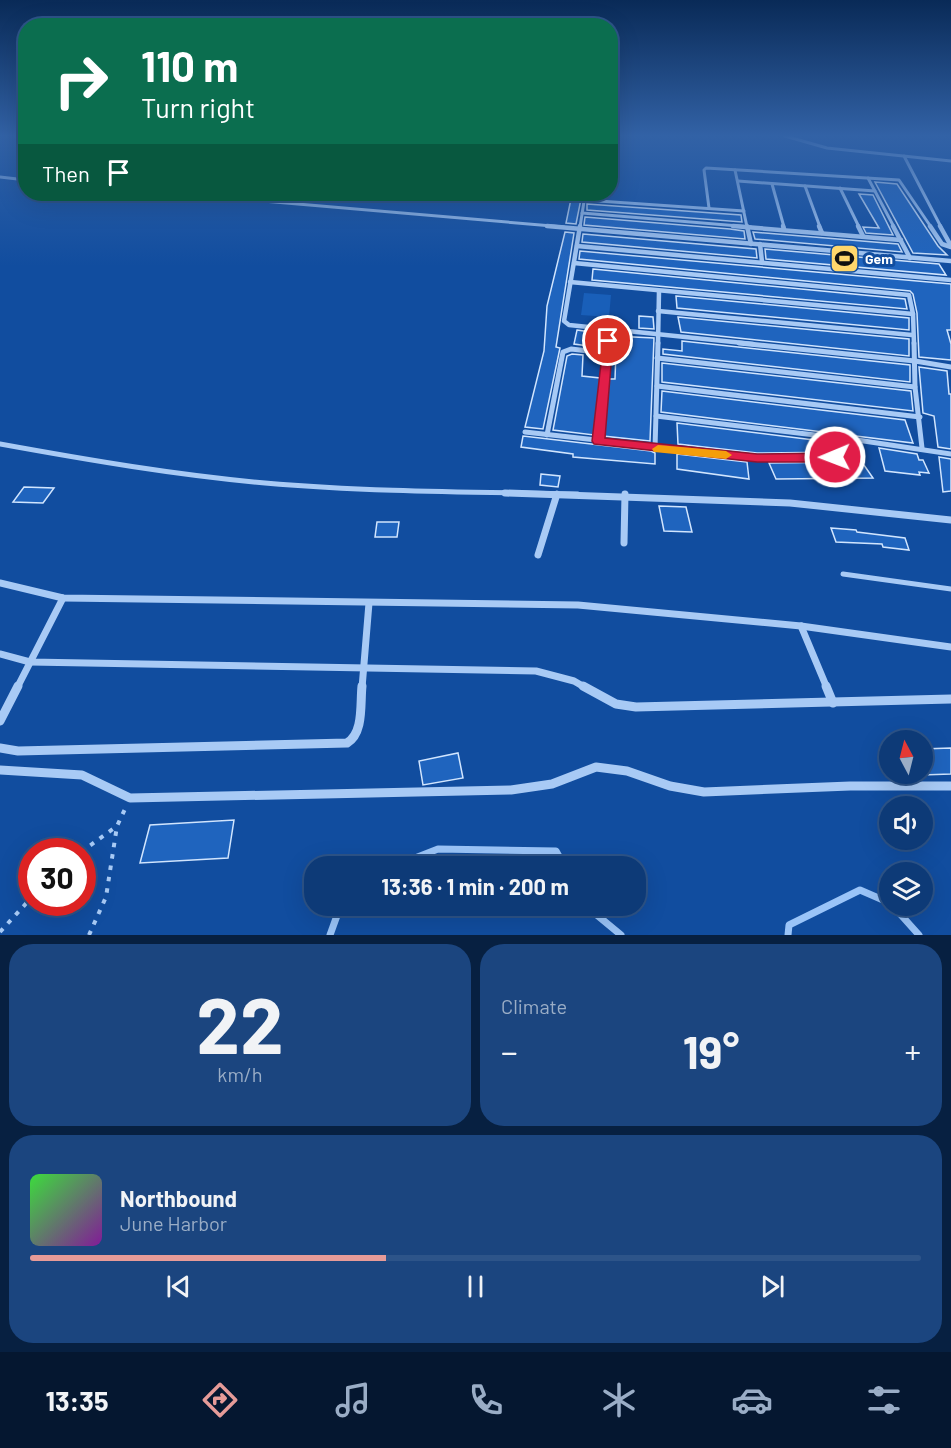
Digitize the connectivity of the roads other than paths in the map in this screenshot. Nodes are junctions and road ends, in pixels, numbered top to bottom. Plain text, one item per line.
1 (705, 180) edge
2 (869, 180) edge
3 (882, 180) edge
4 (916, 180) edge
5 (738, 181) joint
6 (772, 184) junction
7 (805, 186) junction
8 (840, 188) junction
9 (875, 191) junction
10 (618, 200) edge
11 (261, 201) edge
12 (584, 201) edge
13 (709, 208) junction
14 (744, 211) junction
15 (582, 213) junction
16 (747, 227) junction
17 (579, 229) junction
18 (784, 230) junction
19 (822, 232) junction
20 (863, 236) junction
21 (901, 240) junction
22 (751, 244) junction
23 (760, 244) junction
24 (577, 246) junction
25 (951, 246) edge
26 (910, 258) junction
27 (951, 261) edge
28 (762, 262) junction
29 (574, 263) junction
30 (951, 280) edge
31 (570, 282) junction
32 (659, 291) junction
33 (658, 311) junction
34 (913, 314) junction
35 (609, 329) junction
36 (658, 334) junction
37 (912, 335) junction
38 (606, 353) junction
39 (657, 358) junction
40 (915, 362) junction
41 (951, 368) edge
42 (657, 386) junction
43 (915, 387) junction
44 (656, 416) junction
45 (920, 417) junction
46 (525, 432) dead end
47 (547, 435) junction
48 (857, 440) junction
49 (598, 441) junction
50 (0, 444) edge
51 (655, 448) junction
52 (921, 448) junction
53 (951, 454) edge
54 (556, 494) junction
55 (625, 494) junction
56 (951, 520) edge
57 (624, 543) dead end
58 (538, 555) dead end
59 (843, 574) dead end
60 (0, 583) edge
61 (951, 589) edge
62 (63, 598) junction
63 (369, 603) junction
64 (801, 626) junction
65 (951, 647) edge
66 (0, 654) edge
67 (30, 662) junction
68 (363, 670) junction
69 (951, 699) edge
70 (833, 704) junction
71 (0, 721) edge
72 (0, 748) edge
73 (0, 770) edge
74 (951, 786) edge

1 - 13 street
2 - 9 street
3 - 25 street
4 - 25 street
5 - 6 street
5 - 14 street
6 - 7 street
6 - 18 street
7 - 8 street
7 - 19 street
8 - 9 street
8 - 20 street
9 - 21 street
10 - 13 street
11 - 17 street
12 - 15 street
13 - 14 street
14 - 16 street
15 - 16 street
15 - 17 street
16 - 18 street
16 - 22 street
17 - 22 street
17 - 24 street
18 - 19 street
19 - 20 street
20 - 21 street
21 - 26 street
22 - 23 street
23 - 26 street
23 - 28 street
24 - 28 street
24 - 29 street
26 - 27 street
28 - 30 street
29 - 31 street
29 - 34 street
31 - 32 street
31 - 35 street
32 - 33 street
32 - 34 street
33 - 36 street
33 - 37 street
34 - 37 street
35 - 36 street
35 - 38 street
36 - 39 street
36 - 40 street
37 - 40 street
38 - 47 street
38 - 49 street
39 - 42 street
39 - 43 street
40 - 41 street
40 - 43 street
42 - 44 street
42 - 45 street
43 - 45 street
44 - 48 street
44 - 51 street
45 - 52 street
46 - 47 street
47 - 49 street
48 - 51 street
48 - 52 street
49 - 51 street
50 - 54 street
52 - 53 street
54 - 55 street
54 - 58 street
55 - 56 street
55 - 57 street
59 - 61 lane
60 - 62 street
62 - 63 street
62 - 67 street
63 - 64 street
63 - 68 street
64 - 65 street
64 - 70 street
66 - 67 street
67 - 68 street
67 - 71 street
68 - 70 street
68 - 72 street
69 - 70 street
73 - 74 street

